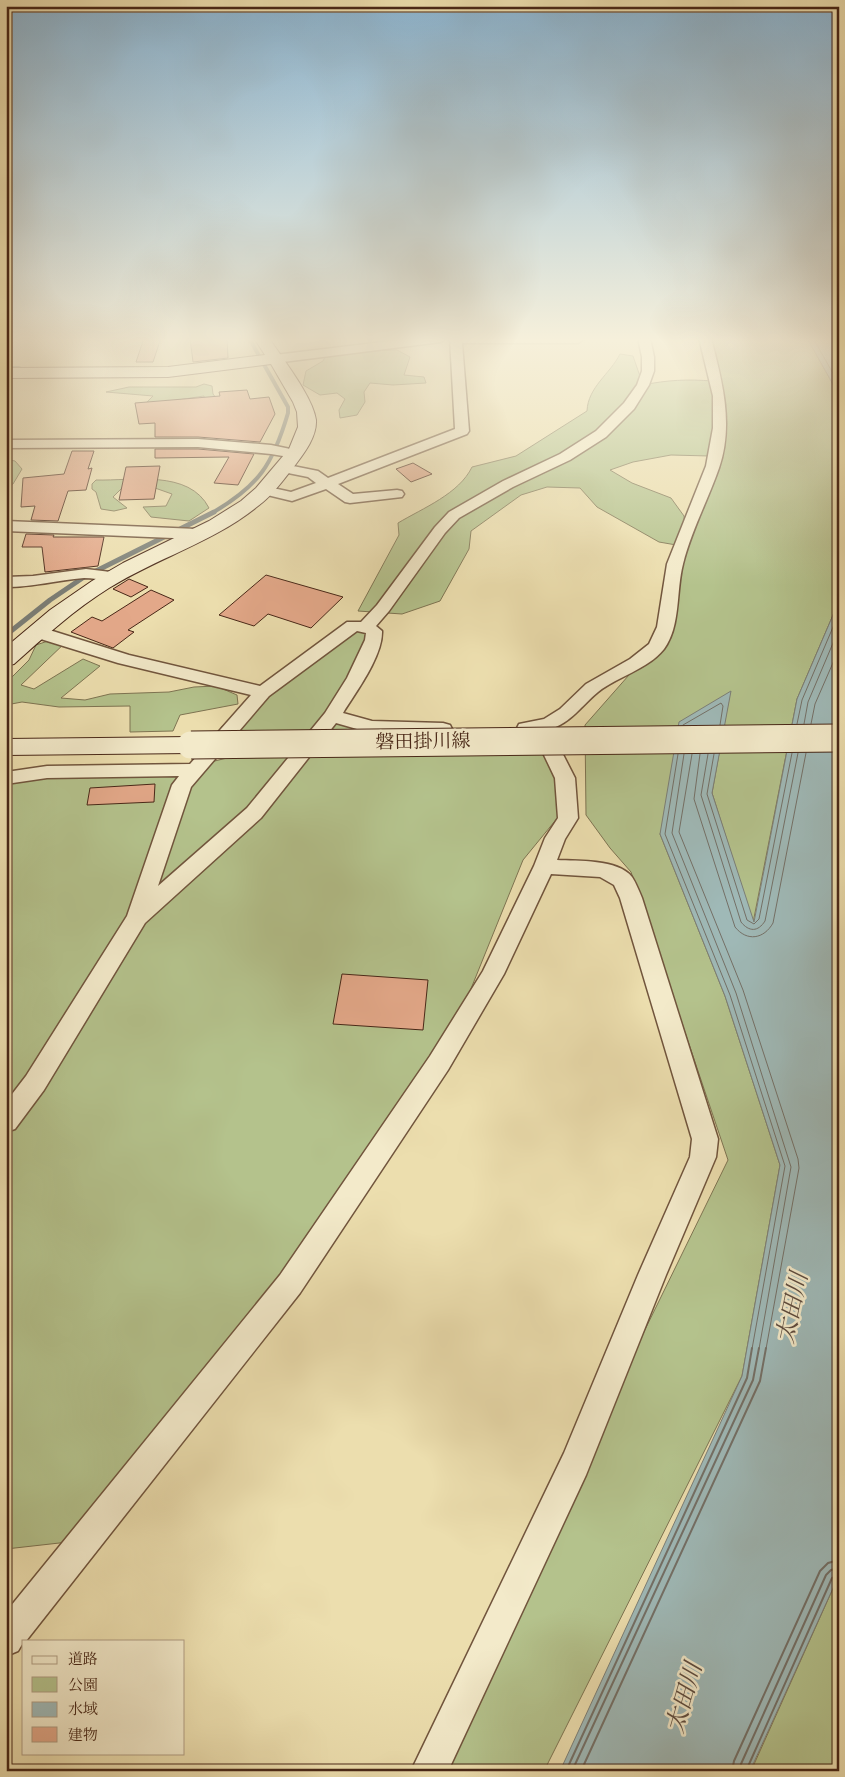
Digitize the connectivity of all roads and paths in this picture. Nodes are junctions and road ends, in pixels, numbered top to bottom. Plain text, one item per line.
1 (307, 421) edge
2 (461, 421) edge
3 (614, 421) edge
4 (720, 421) edge
5 (6, 444) edge
6 (289, 461) junction
7 (327, 484) junction
8 (264, 490) junction
9 (397, 494) dead end
10 (6, 526) edge
11 (197, 534) junction
12 (113, 576) junction
13 (6, 582) edge
14 (365, 626) junction
15 (37, 632) junction
16 (6, 659) edge
17 (263, 692) junction
18 (332, 716) junction
19 (539, 725) junction
20 (839, 738) edge
21 (6, 747) edge
22 (194, 770) junction
23 (6, 778) edge
24 (544, 866) junction
25 (137, 917) junction
26 (6, 1122) edge
27 (6, 1640) edge
28 (429, 1771) edge

1 - 6 street
2 - 7 street
3 - 14 street
4 - 19 street
5 - 6 street
6 - 7 street
6 - 8 street
7 - 8 street
7 - 9 street
8 - 11 street
10 - 11 street
11 - 12 street
12 - 13 street
12 - 15 street
14 - 17 street
14 - 18 street
15 - 16 street
15 - 17 street
17 - 22 street
18 - 19 street
18 - 25 street
19 - 24 street
20 - 21 street, 磐田掛川線, bridge
22 - 23 street
22 - 25 street
24 - 27 street
24 - 28 street
25 - 26 street

